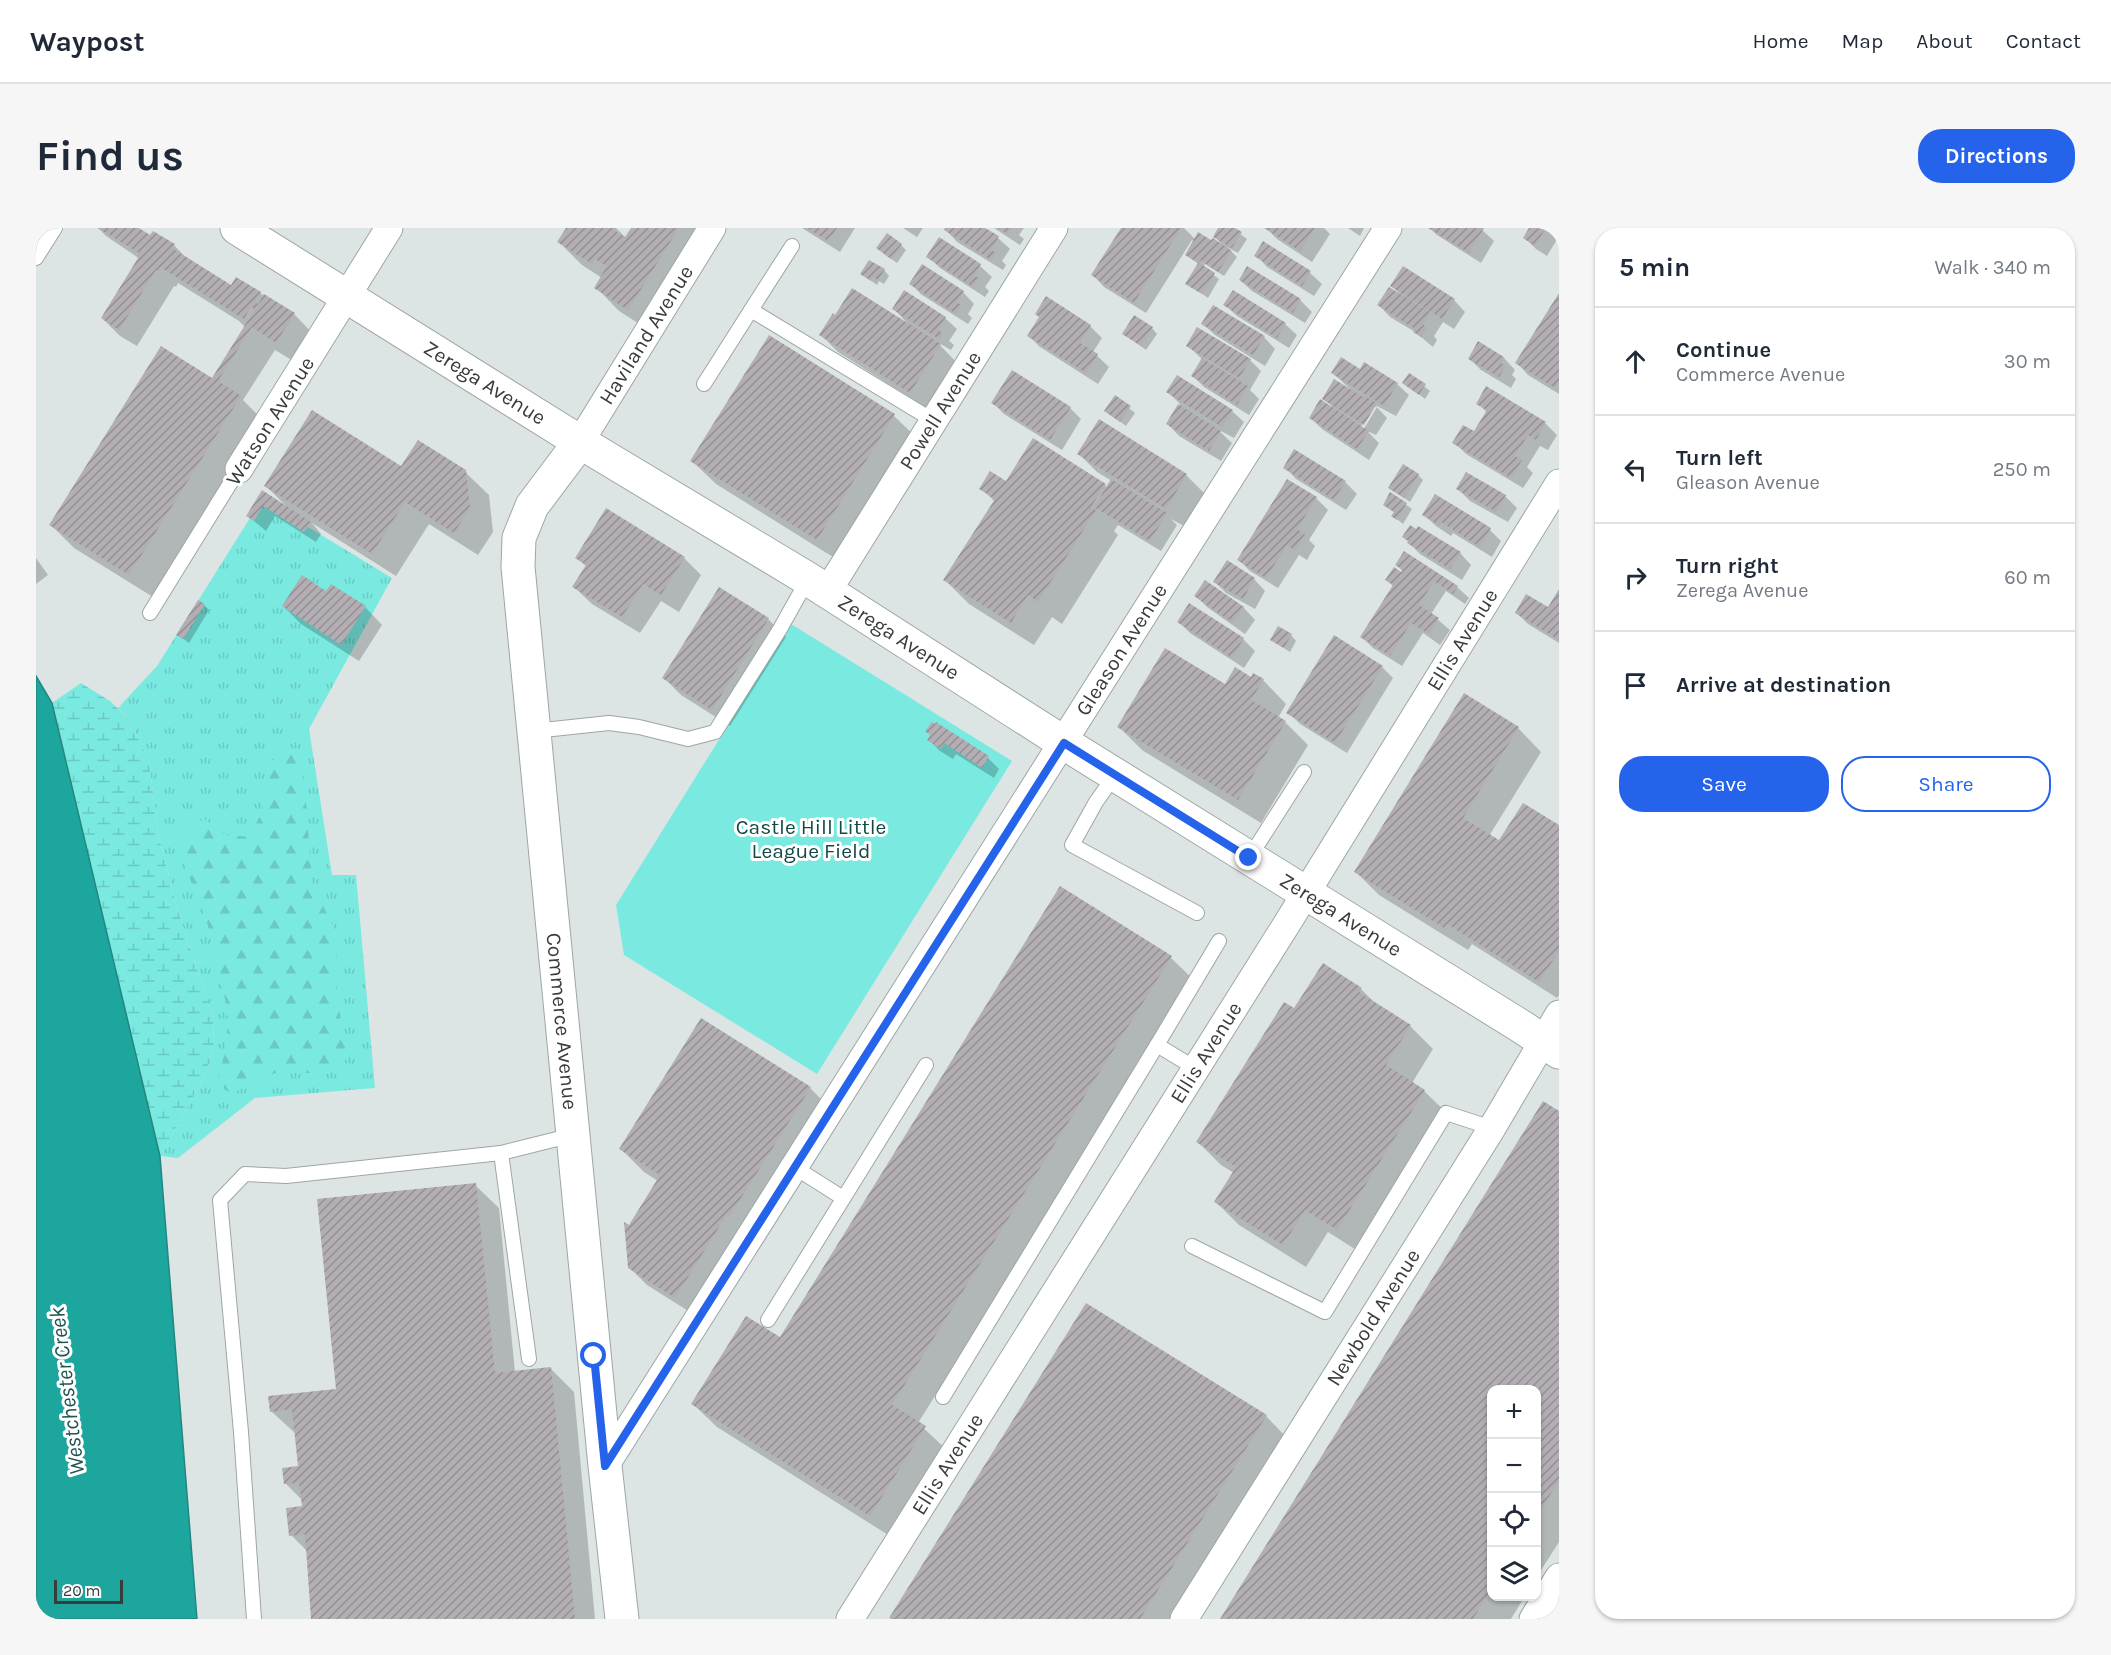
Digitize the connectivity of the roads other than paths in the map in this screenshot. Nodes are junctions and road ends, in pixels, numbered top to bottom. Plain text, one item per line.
1 (55, 228) edge
2 (237, 228) edge
3 (389, 228) edge
4 (712, 228) edge
5 (1054, 228) edge
6 (1388, 228) edge
7 (792, 246) dead end
8 (36, 258) edge
9 (346, 297) junction
10 (751, 310) junction
11 (704, 384) dead end
12 (934, 421) junction
13 (580, 442) junction
14 (239, 469) joint
15 (1559, 483) edge
16 (818, 586) junction
17 (150, 613) dead end
18 (534, 730) junction
19 (1064, 743) junction
20 (1304, 772) dead end
21 (1115, 775) junction
22 (1249, 858) junction
23 (1304, 893) junction
24 (1197, 913) dead end
25 (1219, 940) dead end
26 (1554, 1036) edge
27 (1157, 1045) junction
28 (926, 1065) dead end
29 (1195, 1068) junction
30 (1492, 1128) junction
31 (573, 1135) junction
32 (501, 1153) junction
33 (794, 1167) junction
34 (843, 1198) junction
35 (1192, 1246) dead end
36 (768, 1320) dead end
37 (529, 1359) dead end
38 (943, 1397) dead end
39 (605, 1466) junction
40 (1559, 1577) edge
41 (627, 1615) edge
42 (254, 1619) edge
43 (850, 1619) edge
44 (1184, 1619) edge
45 (1533, 1619) edge

1 - 8 lane
2 - 9 main road, Zerega Avenue
3 - 9 street, Watson Avenue
4 - 13 street, Haviland Avenue
5 - 12 street, Powell Avenue
6 - 19 street, Gleason Avenue
7 - 10 lane
9 - 13 main road, Zerega Avenue
9 - 14 street, Watson Avenue
10 - 11 lane
10 - 12 lane
12 - 16 street, Powell Avenue
13 - 16 main road, Zerega Avenue
13 - 18 main road, Commerce Avenue
14 - 17 lane, Watson Avenue
15 - 23 street, Ellis Avenue
16 - 18 lane
16 - 19 main road, Zerega Avenue
18 - 31 main road, Commerce Avenue
19 - 21 main road, Zerega Avenue
19 - 33 street, Gleason Avenue
20 - 22 lane
21 - 22 main road, Zerega Avenue
21 - 24 lane
22 - 23 main road, Zerega Avenue
23 - 26 main road, Zerega Avenue
23 - 29 street, Ellis Avenue
25 - 27 lane
26 - 30 street, Newbold Avenue
27 - 29 lane
27 - 38 lane
28 - 34 lane
29 - 43 street, Ellis Avenue
30 - 35 lane
30 - 44 street, Newbold Avenue
31 - 32 lane
31 - 39 main road, Commerce Avenue
32 - 37 lane
32 - 42 lane
33 - 34 lane
33 - 39 street, Gleason Avenue
34 - 36 lane
39 - 41 main road, Commerce Avenue
40 - 45 street

